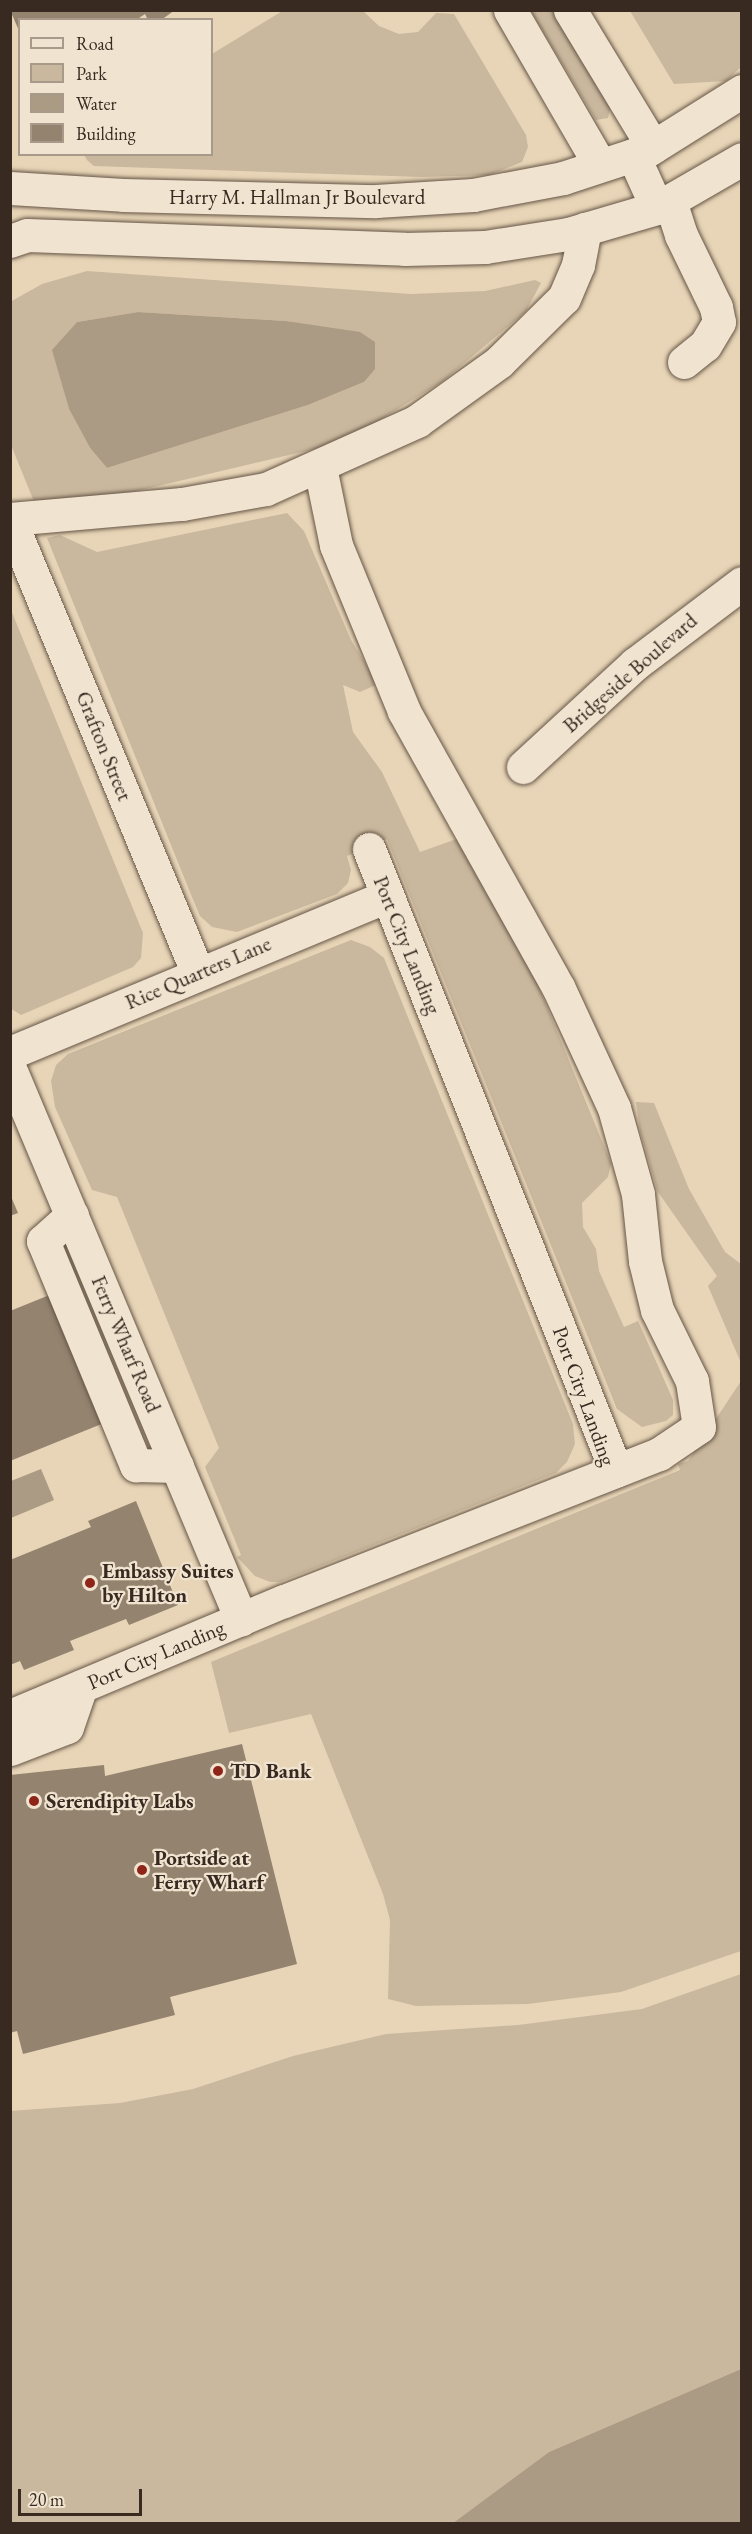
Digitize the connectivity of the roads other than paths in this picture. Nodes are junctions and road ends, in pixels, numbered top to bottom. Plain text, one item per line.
1 (510, 10) edge
2 (570, 10) edge
3 (741, 91) edge
4 (643, 151) junction
5 (741, 159) edge
6 (600, 165) junction
7 (10, 188) edge
8 (664, 204) junction
9 (585, 229) junction
10 (10, 241) edge
11 (684, 362) dead end
12 (320, 467) junction
13 (10, 520) edge
14 (741, 583) edge
15 (523, 767) dead end
16 (369, 849) dead end
17 (387, 896) junction
18 (197, 972) junction
19 (10, 1053) edge
20 (10, 1068) edge
21 (616, 1471) junction
22 (241, 1619) junction
23 (81, 1686) junction
24 (10, 1716) edge
25 (10, 1749) edge

1 - 6 street
2 - 4 street
3 - 4 street, Harry M. Hallman Jr Boulevard
4 - 6 street, Harry M. Hallman Jr Boulevard
4 - 8 street
5 - 8 street, Harry M. Hallman Jr Boulevard
6 - 7 street, Harry M. Hallman Jr Boulevard
8 - 9 street, Harry M. Hallman Jr Boulevard
8 - 11 street
9 - 10 street, Harry M. Hallman Jr Boulevard
9 - 12 street
12 - 13 street
12 - 21 street
13 - 18 street, Grafton Street
14 - 15 street, Bridgeside Boulevard
16 - 17 street, Port City Landing
17 - 18 street, Rice Quarters Lane
17 - 21 street, Port City Landing
18 - 19 street, Rice Quarters Lane
20 - 22 street, Ferry Wharf Road
21 - 22 street, Port City Landing
22 - 23 street, Port City Landing
23 - 24 street, Port City Landing
23 - 25 street

